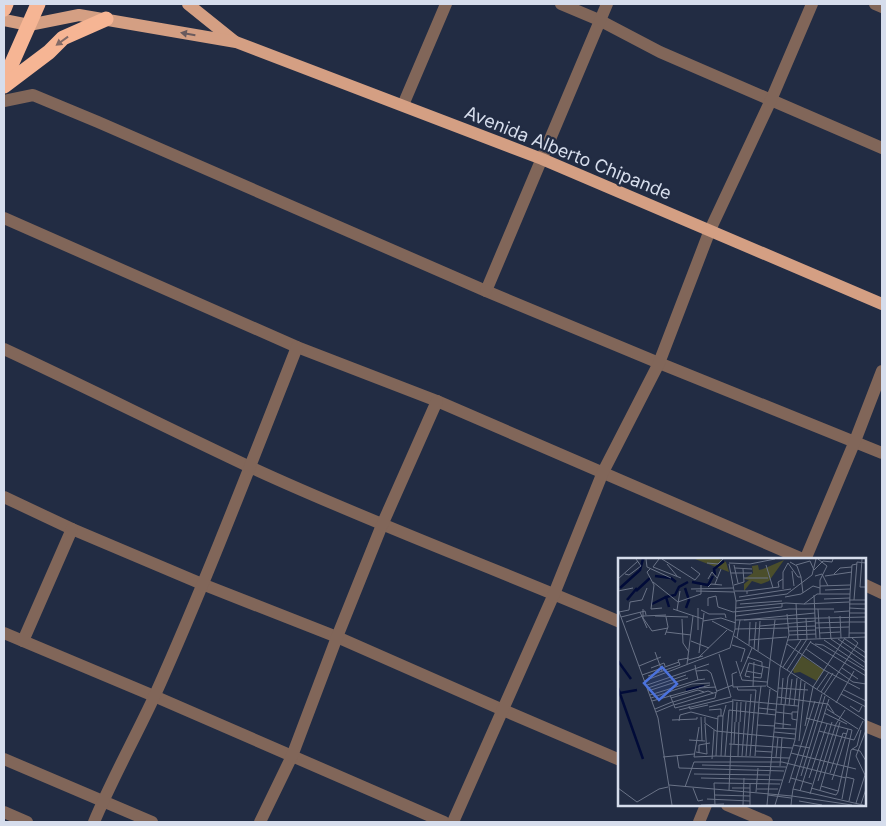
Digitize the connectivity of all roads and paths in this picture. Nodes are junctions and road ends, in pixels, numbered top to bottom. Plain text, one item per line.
1 (6, 4) edge
2 (38, 4) edge
3 (188, 4) edge
4 (446, 4) edge
5 (561, 4) edge
6 (607, 4) edge
7 (812, 4) edge
8 (875, 4) edge
9 (882, 7) edge
10 (4, 9) edge
11 (106, 19) junction
12 (4, 20) edge
13 (599, 20) junction
14 (29, 26) junction
15 (236, 42) junction
16 (4, 81) edge
17 (4, 86) edge
18 (771, 100) junction
19 (4, 101) edge
20 (403, 106) junction
21 (882, 148) edge
22 (542, 159) junction
23 (4, 218) edge
24 (710, 230) junction
25 (486, 291) junction
26 (882, 304) edge
27 (297, 347) junction
28 (4, 349) edge
29 (659, 364) junction
30 (882, 371) edge
31 (437, 401) junction
32 (855, 442) junction
33 (882, 453) edge
34 (250, 467) junction
35 (603, 472) junction
36 (4, 497) edge
37 (382, 525) junction
38 (72, 529) junction
39 (800, 558) edge
40 (806, 558) edge
41 (202, 584) junction
42 (866, 585) edge
43 (882, 593) edge
44 (554, 594) junction
45 (618, 621) edge
46 (4, 633) edge
47 (337, 636) junction
48 (23, 641) junction
49 (154, 696) junction
50 (503, 710) junction
51 (866, 726) edge
52 (882, 733) edge
53 (292, 756) junction
54 (4, 759) edge
55 (618, 759) edge
56 (103, 802) junction
57 (706, 806) edge
58 (729, 806) edge
59 (4, 812) edge
60 (27, 822) edge
61 (94, 822) edge
62 (152, 822) edge
63 (260, 822) edge
64 (444, 822) edge
65 (453, 822) edge
66 (699, 822) edge
67 (767, 822) edge

1 - 10 highway
2 - 14 highway
3 - 15 main road
4 - 20 street
5 - 13 street
6 - 13 street
7 - 18 street
8 - 9 street
11 - 14 main road
15 -> 11 main road
11 -> 17 highway
12 - 14 main road
13 - 18 street
13 - 22 street
14 - 16 highway
15 - 20 main road, Avenida Alberto Chipande
18 - 21 street
18 - 24 street
19 - 25 street
20 - 22 main road, Avenida Alberto Chipande
22 - 24 main road, Avenida Alberto Chipande
22 - 25 street
23 - 27 street
24 - 26 main road, Avenida Alberto Chipande
24 - 29 street
25 - 29 street
27 - 31 street
27 - 34 street
28 - 34 street
29 - 32 street
29 - 35 street
30 - 32 street
31 - 35 street
31 - 37 street
32 - 33 street
32 - 40 street
34 - 37 street
34 - 41 street
35 - 39 street
35 - 44 street
36 - 38 street
37 - 44 street
37 - 47 street
38 - 41 street
38 - 48 street
41 - 47 street
41 - 49 street
42 - 43 street
44 - 45 street
44 - 50 street
46 - 48 street
47 - 50 street
47 - 53 street
48 - 49 street
49 - 53 street
49 - 56 street
50 - 55 street
50 - 65 street
51 - 52 street
53 - 63 street
53 - 64 street
54 - 56 street
56 - 61 street
56 - 62 street
57 - 66 street
58 - 67 street
59 - 60 street

